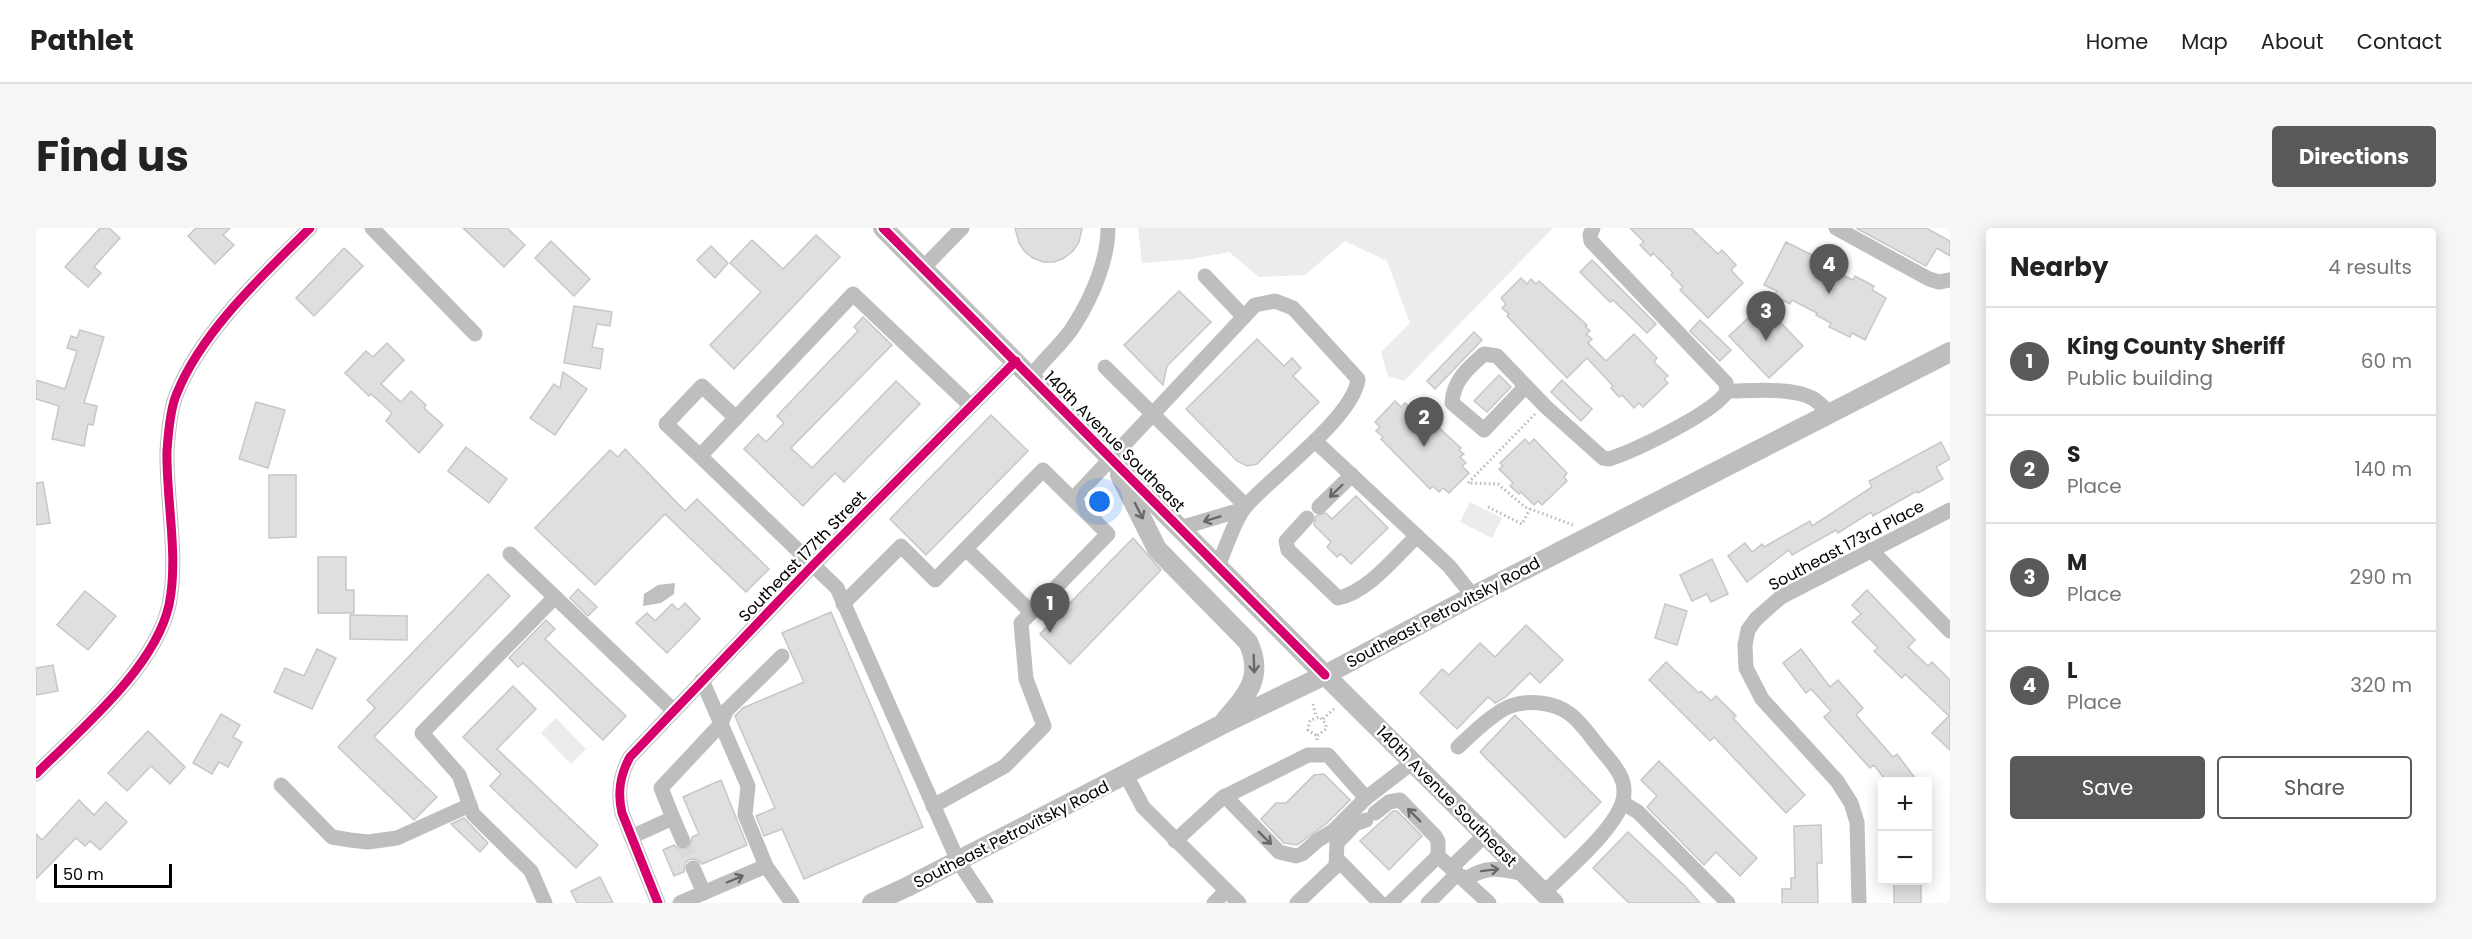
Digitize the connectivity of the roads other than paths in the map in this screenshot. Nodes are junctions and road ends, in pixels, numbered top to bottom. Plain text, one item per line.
1 (310, 228) edge
2 (372, 228) edge
3 (884, 228) edge
4 (962, 228) edge
5 (1108, 228) edge
6 (1593, 228) edge
7 (1836, 228) edge
8 (923, 268) junction
9 (1205, 276) dead end
10 (1950, 280) edge
11 (1244, 317) junction
12 (475, 334) dead end
13 (1950, 352) edge
14 (1016, 361) junction
15 (1105, 367) dead end
16 (1031, 377) junction
17 (1526, 386) junction
18 (1727, 391) junction
19 (971, 406) junction
20 (1830, 413) junction
21 (1153, 416) junction
22 (736, 418) junction
23 (1315, 441) junction
24 (700, 456) junction
25 (1112, 459) junction
26 (1352, 475) junction
27 (1073, 499) junction
28 (1319, 507) dead end
29 (1245, 508) junction
30 (1950, 510) edge
31 (1307, 518) dead end
32 (1180, 528) junction
33 (1417, 536) junction
34 (966, 549) junction
35 (1871, 550) junction
36 (510, 554) dead end
37 (814, 564) junction
38 (1218, 566) junction
39 (1473, 596) junction
40 (555, 597) junction
41 (843, 604) junction
42 (1031, 612) junction
43 (1950, 631) edge
44 (782, 656) dead end
45 (1325, 675) junction
46 (702, 680) junction
47 (673, 710) junction
48 (721, 724) junction
49 (1221, 725) junction
50 (1458, 747) dead end
51 (1413, 762) junction
52 (37, 770) edge
53 (1126, 775) junction
54 (281, 785) dead end
55 (1225, 796) junction
56 (1366, 798) junction
57 (1623, 803) junction
58 (470, 804) junction
59 (933, 806) junction
60 (673, 818) junction
61 (1486, 834) junction
62 (631, 837) junction
63 (683, 841) tunnel mouth
64 (1175, 841) junction
65 (1438, 856) junction
66 (958, 861) junction
67 (1336, 865) junction
68 (766, 866) junction
69 (693, 868) tunnel mouth
70 (1525, 874) junction
71 (1456, 875) junction
72 (1226, 891) junction
73 (704, 893) junction
74 (1549, 898) edge
75 (545, 903) edge
76 (658, 903) edge
77 (680, 903) edge
78 (792, 903) edge
79 (872, 903) edge
80 (986, 903) edge
81 (1214, 903) edge
82 (1239, 903) edge
83 (1297, 903) edge
84 (1380, 903) edge
85 (1389, 903) edge
86 (1428, 903) edge
87 (1489, 903) edge
88 (1728, 903) edge
89 (1859, 903) edge

1 - 52 street
2 - 12 street
3 - 8 main road, 140th Avenue Southeast
4 - 8 street
5 - 16 street
6 - 18 street
7 - 10 street
8 - 14 main road, 140th Avenue Southeast
9 - 11 street
11 - 21 street
11 - 23 street
13 - 20 main road, Southeast Petrovitsky Road
14 - 16 main road, 140th Avenue Southeast
14 - 19 street, Southeast 177th Street
15 - 21 street
16 - 25 main road, 140th Avenue Southeast
17 - 17 street
17 - 18 street
18 - 20 street
19 - 22 street
19 - 37 street, Southeast 177th Street
20 - 39 main road, Southeast Petrovitsky Road
21 - 25 street
21 - 29 street
22 - 24 street
22 - 24 street
23 - 26 street
23 - 29 street
24 - 37 street
25 - 27 street
25 - 32 main road, 140th Avenue Southeast
25 -> 49 main road
26 -> 28 street
26 - 33 street
27 - 34 street
27 - 42 street
29 -> 32 street
29 - 38 street
30 - 35 street, Southeast 173rd Place
31 - 33 street
32 - 38 main road, 140th Avenue Southeast
33 - 39 street
34 - 41 street
34 - 42 street
35 - 43 street
35 - 89 street, Southeast 173rd Place
36 - 40 street
37 - 41 street
37 - 46 street, Southeast 177th Street
38 - 45 main road, 140th Avenue Southeast
39 - 45 main road, Southeast Petrovitsky Road
40 - 47 street
40 - 58 street
41 - 59 street
42 - 59 street
44 - 48 street
45 - 49 main road, Southeast Petrovitsky Road
45 - 51 main road, 140th Avenue Southeast
46 - 47 street, Southeast 177th Street
46 - 48 street
47 - 62 street, Southeast 177th Street
48 - 60 street
48 - 68 street
49 - 53 main road, Southeast Petrovitsky Road
50 - 57 street
51 - 56 street
51 - 61 main road, 140th Avenue Southeast
53 - 64 street
53 - 66 main road, Southeast Petrovitsky Road
54 - 58 street
55 - 56 street
55 -> 56 street
55 - 64 street
57 - 74 street
57 - 88 street
58 - 75 street
59 - 66 street
60 - 62 street
60 - 63 street
61 - 70 main road, 140th Avenue Southeast
61 - 71 street
62 - 76 street
64 - 72 street
65 -> 67 street
65 - 71 street
65 - 85 street
66 - 79 main road, Southeast Petrovitsky Road
66 - 80 street
67 - 83 street
67 - 84 street
73 -> 68 street
68 - 78 street
69 - 73 street
71 -> 70 street
70 - 74 main road, 140th Avenue Southeast
71 - 86 street
71 - 87 street
72 - 81 street
72 - 82 street
73 - 77 street

